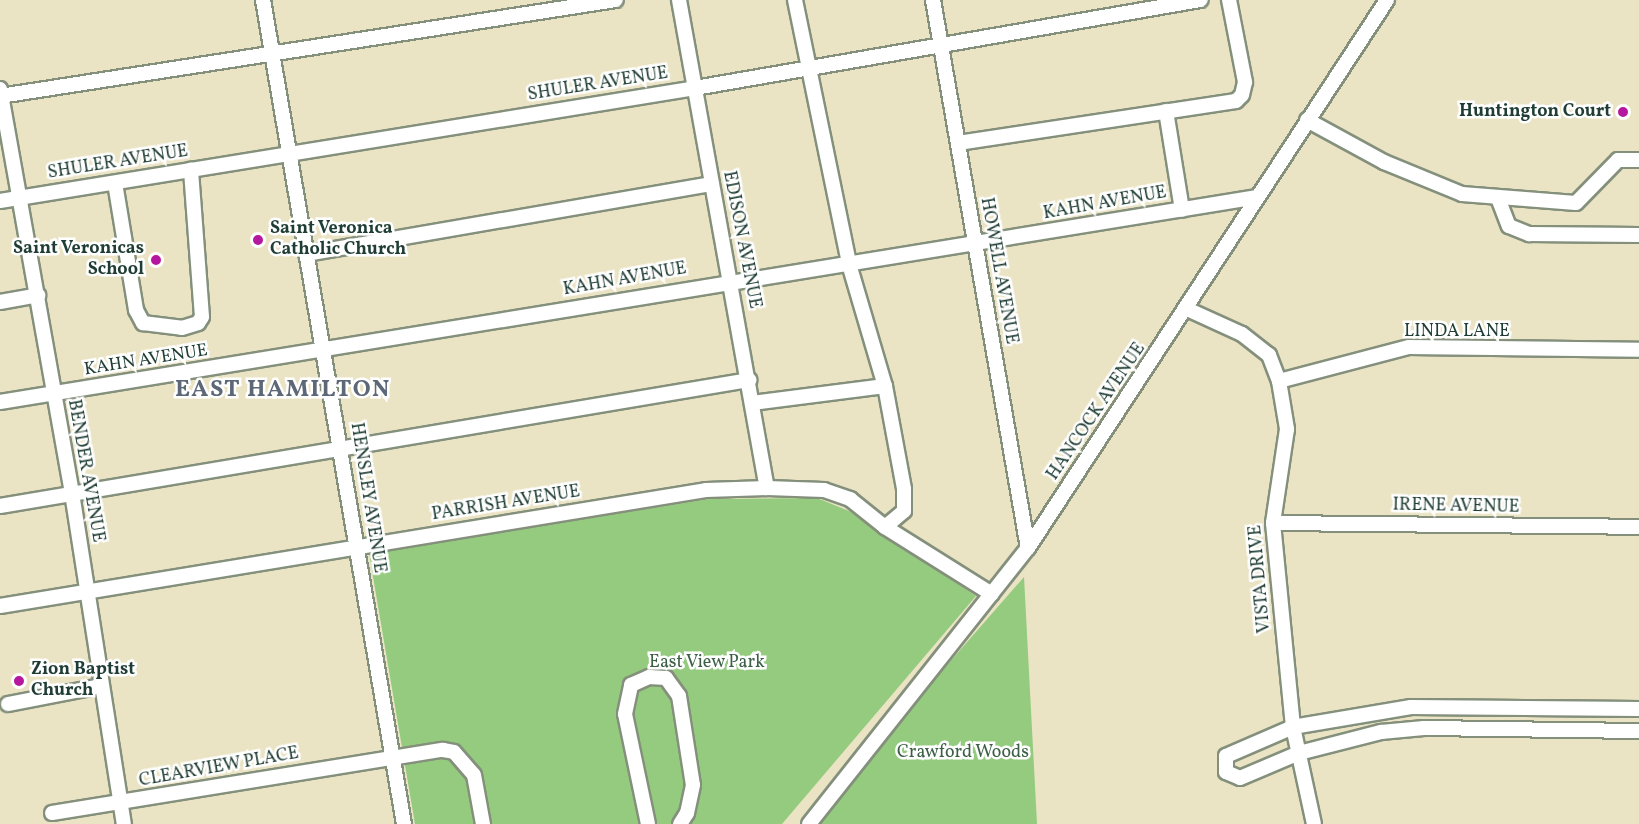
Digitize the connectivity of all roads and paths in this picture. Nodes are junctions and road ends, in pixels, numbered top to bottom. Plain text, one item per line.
1 (263, 0) edge
2 (616, 0) edge
3 (679, 0) edge
4 (795, 0) edge
5 (933, 0) edge
6 (1200, 0) edge
7 (1229, 0) edge
8 (1387, 0) edge
9 (941, 47) junction
10 (273, 51) junction
11 (808, 68) junction
12 (695, 88) junction
13 (0, 93) edge
14 (1166, 111) junction
15 (1308, 120) junction
16 (958, 143) junction
17 (289, 153) junction
18 (1639, 160) edge
19 (191, 169) junction
20 (115, 183) junction
21 (712, 184) junction
22 (1257, 196) junction
23 (21, 197) junction
24 (1498, 198) junction
25 (0, 201) edge
26 (1182, 210) junction
27 (1639, 235) edge
28 (975, 245) junction
29 (306, 254) junction
30 (849, 264) junction
31 (731, 280) junction
32 (38, 295) junction
33 (0, 302) edge
34 (1187, 309) junction
35 (323, 350) junction
36 (1639, 350) edge
37 (749, 380) junction
38 (1280, 381) junction
39 (885, 386) junction
40 (54, 394) junction
41 (0, 402) edge
42 (752, 403) junction
43 (342, 449) junction
44 (767, 488) junction
45 (72, 493) junction
46 (0, 506) edge
47 (1273, 523) junction
48 (885, 527) junction
49 (1639, 527) edge
50 (357, 547) junction
51 (1028, 548) junction
52 (87, 593) junction
53 (992, 594) junction
54 (0, 606) edge
55 (101, 686) junction
56 (8, 704) dead end
57 (1639, 709) edge
58 (1293, 727) junction
59 (1639, 731) edge
60 (1299, 753) junction
61 (392, 757) junction
62 (122, 802) junction
63 (52, 813) dead end
64 (124, 824) edge
65 (404, 824) edge
66 (483, 824) edge
67 (648, 824) edge
68 (680, 824) edge
69 (809, 824) edge
70 (1314, 824) edge

1 - 10 street, HENSLEY AVENUE
2 - 10 street
3 - 12 street, EDISON AVENUE
4 - 11 street
5 - 9 street, HOWELL AVENUE
6 - 9 street, SHULER AVENUE
7 - 14 street
8 - 15 street, HANCOCK AVENUE
9 - 11 street, SHULER AVENUE
9 - 16 street, HOWELL AVENUE
10 - 13 street
10 - 17 street, HENSLEY AVENUE
11 - 12 street, SHULER AVENUE
11 - 30 street
12 - 17 street, SHULER AVENUE
12 - 21 street, EDISON AVENUE
13 - 23 street, BENDER AVENUE
14 - 16 street
14 - 26 street
15 - 22 street, HANCOCK AVENUE
15 - 24 street
16 - 28 street, HOWELL AVENUE
17 - 19 street, SHULER AVENUE
17 - 29 street, HENSLEY AVENUE
18 - 24 street
19 - 20 street, SHULER AVENUE
19 - 20 street
20 - 23 street, SHULER AVENUE
21 - 29 street
21 - 31 street, EDISON AVENUE
22 - 26 street, KAHN AVENUE
22 - 34 street, HANCOCK AVENUE
23 - 25 street, SHULER AVENUE
23 - 32 street, BENDER AVENUE
24 - 27 street
26 - 28 street, KAHN AVENUE
28 - 30 street, KAHN AVENUE
28 - 51 street, HOWELL AVENUE
29 - 35 street, HENSLEY AVENUE
30 - 31 street, KAHN AVENUE
30 - 39 street
31 - 35 street, KAHN AVENUE
31 - 37 street, EDISON AVENUE
32 - 33 street
32 - 40 street, BENDER AVENUE
34 - 38 street, VISTA DRIVE
34 - 51 street, HANCOCK AVENUE
35 - 40 street, KAHN AVENUE
35 - 43 street, HENSLEY AVENUE
36 - 38 street, LINDA LANE
37 - 42 street, EDISON AVENUE
37 - 43 street
38 - 47 street, VISTA DRIVE
39 - 42 street
39 - 48 street
40 - 41 street, KAHN AVENUE
40 - 45 street, BENDER AVENUE
42 - 44 street, EDISON AVENUE
43 - 45 street
43 - 50 street, HENSLEY AVENUE
44 - 48 street, PARRISH AVENUE
44 - 50 street, PARRISH AVENUE
45 - 46 street
45 - 52 street, BENDER AVENUE
47 - 49 street, IRENE AVENUE
47 - 58 street, VISTA DRIVE
48 - 53 street, PARRISH AVENUE
50 - 52 street, PARRISH AVENUE
50 - 61 street, HENSLEY AVENUE
51 - 53 street, HANCOCK AVENUE
52 - 54 street, PARRISH AVENUE
52 - 55 street, BENDER AVENUE
53 - 69 street, HANCOCK AVENUE
55 - 56 street
55 - 62 street, BENDER AVENUE
57 - 58 street
58 - 60 street, VISTA DRIVE
58 - 60 street
59 - 60 street
60 - 70 street, VISTA DRIVE
61 - 62 street, CLEARVIEW PLACE
61 - 65 street, HENSLEY AVENUE
61 - 66 street, CLEARVIEW PLACE
62 - 63 street, CLEARVIEW PLACE
62 - 64 street, BENDER AVENUE
67 - 68 street

